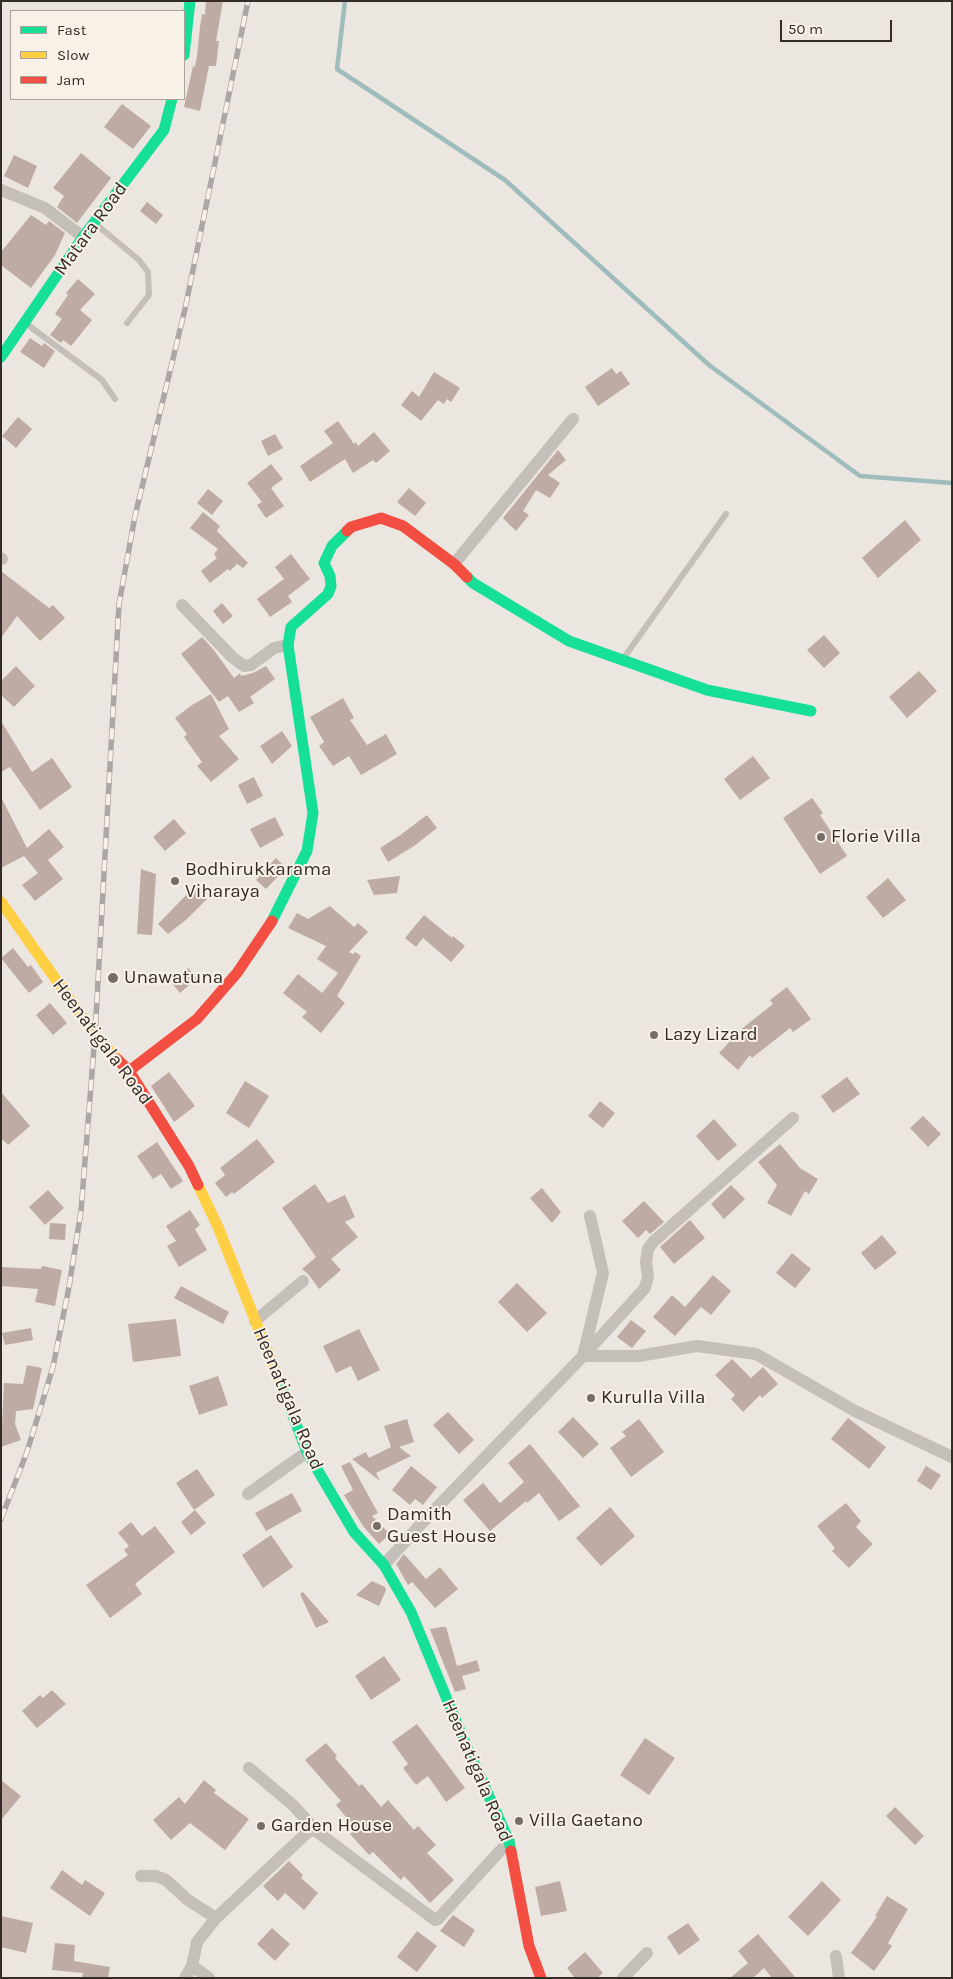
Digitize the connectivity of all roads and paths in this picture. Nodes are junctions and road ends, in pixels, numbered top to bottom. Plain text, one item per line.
1 (187, 3) edge
2 (185, 38) edge
3 (172, 100) edge
4 (1, 190) edge
5 (94, 222) junction
6 (83, 237) junction
7 (25, 323) junction
8 (127, 323) dead end
9 (1, 357) edge
10 (115, 399) dead end
11 (572, 419) dead end
12 (726, 514) dead end
13 (454, 564) junction
14 (182, 605) dead end
15 (288, 645) junction
16 (622, 660) junction
17 (811, 710) dead end
18 (1, 902) edge
19 (129, 1070) junction
20 (793, 1118) dead end
21 (590, 1216) dead end
22 (303, 1281) dead end
23 (254, 1321) junction
24 (583, 1356) junction
25 (307, 1452) junction
26 (952, 1457) edge
27 (248, 1494) dead end
28 (384, 1565) junction
29 (249, 1768) dead end
30 (316, 1831) junction
31 (509, 1841) junction
32 (141, 1876) dead end
33 (216, 1918) junction
34 (647, 1953) dead end
35 (836, 1956) dead end
36 (192, 1966) junction
37 (185, 1978) edge
38 (209, 1978) edge
39 (541, 1978) edge
40 (623, 1978) edge
41 (839, 1978) edge

1 - 2 main road
3 - 5 main road, Matara Road
4 - 6 street
5 - 6 main road, Matara Road
5 - 8 lane
6 - 7 main road, Matara Road
7 - 9 main road, Matara Road
7 - 10 lane
11 - 13 street
12 - 16 lane
13 - 15 main road
13 - 16 main road
14 - 15 street
15 - 19 main road
16 - 17 main road
18 - 19 main road, Heenatigala Road
19 - 23 main road, Heenatigala Road
20 - 24 street
21 - 24 street
22 - 23 street
23 - 25 main road, Heenatigala Road
24 - 26 street
24 - 28 street
25 - 27 street
25 - 28 main road, Heenatigala Road
28 - 31 main road, Heenatigala Road
29 - 30 street
30 - 31 street
30 - 33 street
31 - 39 main road, Heenatigala Road
32 - 33 street
33 - 36 street
34 - 40 street
35 - 41 street
36 - 37 street
36 - 38 street

